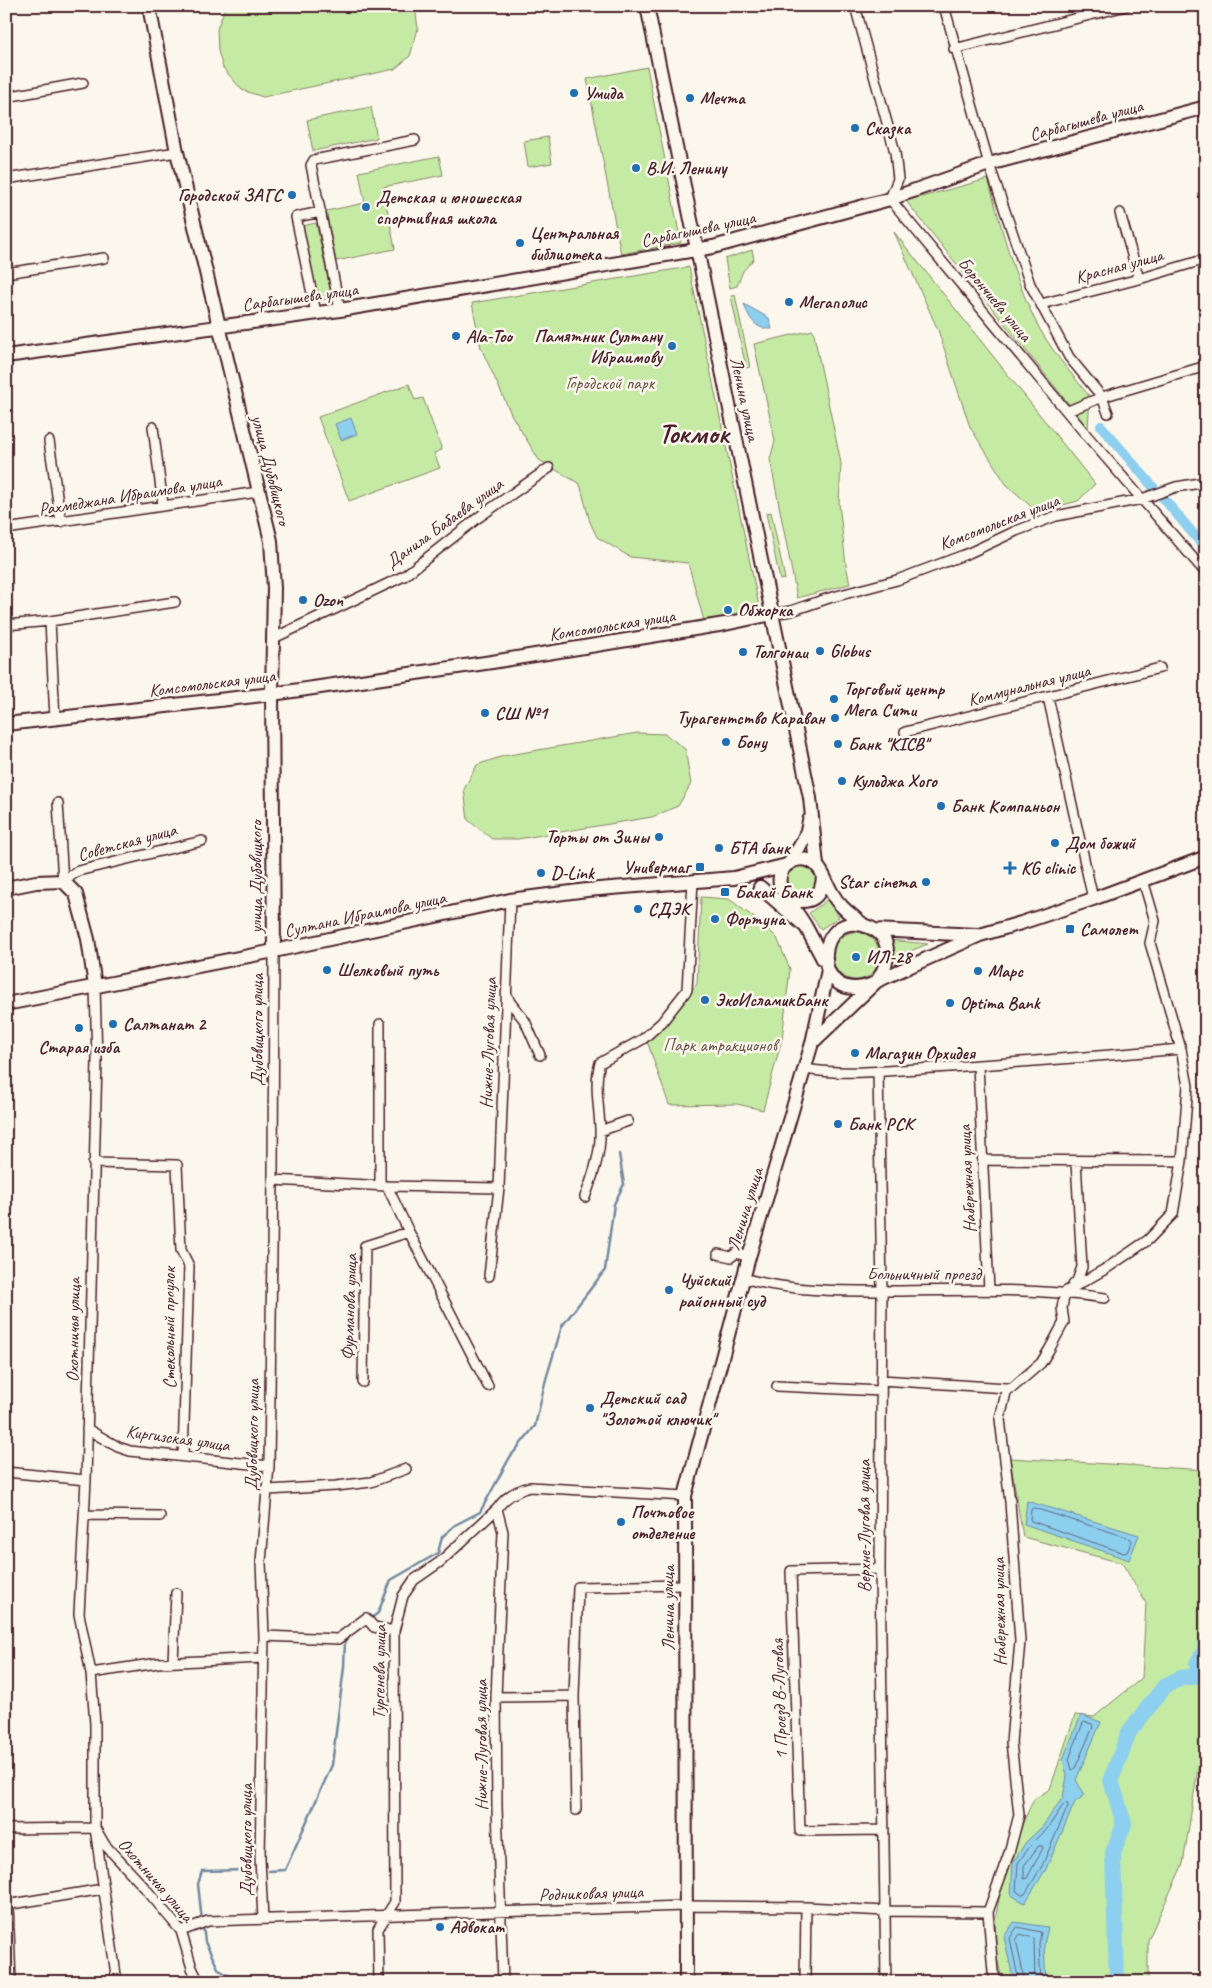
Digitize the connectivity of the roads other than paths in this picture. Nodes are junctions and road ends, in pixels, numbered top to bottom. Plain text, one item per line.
1 (149, 6) edge
2 (647, 6) edge
3 (855, 6) edge
4 (944, 6) edge
5 (1126, 6) edge
6 (954, 49) junction
7 (83, 83) dead end
8 (6, 97) edge
9 (1206, 107) edge
10 (415, 140) dead end
11 (178, 152) junction
12 (989, 164) junction
13 (6, 179) edge
14 (890, 199) junction
15 (321, 212) junction
16 (1120, 213) dead end
17 (697, 250) junction
18 (104, 258) dead end
19 (1206, 259) edge
20 (6, 273) edge
21 (1139, 279) junction
22 (1041, 304) junction
23 (340, 310) junction
24 (316, 313) junction
25 (218, 327) junction
26 (6, 356) edge
27 (1206, 366) edge
28 (1102, 397) junction
29 (1068, 412) junction
30 (1108, 413) dead end
31 (153, 427) dead end
32 (49, 441) dead end
33 (549, 468) dead end
34 (1206, 482) edge
35 (258, 492) junction
36 (1142, 499) junction
37 (163, 505) junction
38 (61, 522) junction
39 (6, 529) edge
40 (1206, 572) edge
41 (175, 602) dead end
42 (772, 614) junction
43 (50, 621) junction
44 (6, 625) edge
45 (274, 638) junction
46 (1160, 668) dead end
47 (272, 694) junction
48 (1048, 697) junction
49 (55, 718) junction
50 (6, 724) edge
51 (905, 732) dead end
52 (810, 798) junction
53 (58, 803) dead end
54 (202, 841) dead end
55 (799, 849) junction
56 (1206, 857) edge
57 (788, 863) junction
58 (820, 870) junction
59 (761, 871) junction
60 (734, 878) junction
61 (1143, 880) junction
62 (63, 881) junction
63 (693, 881) junction
64 (760, 887) junction
65 (6, 888) edge
66 (788, 897) junction
67 (1093, 899) junction
68 (510, 900) junction
69 (806, 927) junction
70 (870, 928) junction
71 (980, 935) junction
72 (817, 946) junction
73 (274, 951) junction
74 (827, 968) junction
75 (875, 982) junction
76 (95, 986) junction
77 (506, 992) junction
78 (6, 1004) edge
79 (818, 1022) junction
80 (380, 1024) dead end
81 (812, 1043) junction
82 (1181, 1049) junction
83 (540, 1055) dead end
84 (978, 1066) junction
85 (805, 1069) junction
86 (878, 1071) junction
87 (628, 1121) dead end
88 (600, 1131) junction
89 (983, 1160) junction
90 (1076, 1161) junction
91 (1182, 1161) junction
92 (93, 1163) junction
93 (273, 1180) junction
94 (384, 1186) junction
95 (499, 1188) junction
96 (585, 1198) dead end
97 (408, 1232) junction
98 (718, 1254) dead end
99 (749, 1257) junction
100 (489, 1276) dead end
101 (743, 1278) junction
102 (989, 1290) junction
103 (882, 1291) junction
104 (1065, 1292) junction
105 (1105, 1298) dead end
106 (881, 1380) junction
107 (363, 1382) dead end
108 (488, 1386) dead end
109 (777, 1386) dead end
110 (1007, 1388) junction
111 (881, 1391) junction
112 (87, 1429) junction
113 (183, 1456) junction
114 (269, 1466) junction
115 (406, 1469) dead end
116 (6, 1472) edge
117 (86, 1480) junction
118 (268, 1490) junction
119 (685, 1496) junction
120 (497, 1509) junction
121 (84, 1515) junction
122 (160, 1516) dead end
123 (880, 1569) junction
124 (685, 1585) junction
125 (176, 1593) dead end
126 (394, 1631) junction
127 (264, 1636) junction
128 (264, 1658) junction
129 (173, 1662) junction
130 (91, 1673) junction
131 (574, 1696) junction
132 (496, 1697) junction
133 (576, 1810) dead end
134 (95, 1828) junction
135 (6, 1829) edge
136 (884, 1830) junction
137 (103, 1890) junction
138 (7, 1905) edge
139 (685, 1906) junction
140 (806, 1907) junction
141 (886, 1911) junction
142 (501, 1912) junction
143 (988, 1912) junction
144 (386, 1915) junction
145 (263, 1919) junction
146 (181, 1931) junction
147 (11, 1982) edge
148 (117, 1982) edge
149 (199, 1982) edge
150 (379, 1982) edge
151 (504, 1982) edge
152 (686, 1982) edge
153 (805, 1982) edge
154 (886, 1982) edge
155 (997, 1982) edge

1 - 11 main road, улица Дубовицкого
2 - 17 main road, Ленина улица
3 - 14 street
4 - 6 street, Борончиева улица
5 - 6 street
6 - 12 street, Борончиева улица
7 - 8 street
9 - 12 main road, Сарбагышева улица
10 - 15 street
11 - 13 street
11 - 25 main road, улица Дубовицкого
12 - 14 main road, Сарбагышева улица
12 - 22 street, Борончиева улица
14 - 17 main road, Сарбагышева улица
14 - 29 street, Борончиева улица
15 - 23 street
15 - 24 street
16 - 21 street
17 - 23 main road, Сарбагышева улица
17 - 42 main road, Ленина улица
18 - 20 street
19 - 21 street, Красная улица
21 - 22 street, Красная улица
22 - 28 street, Борончиева улица
23 - 24 main road, Сарбагышева улица
24 - 25 main road, Сарбагышева улица
25 - 26 main road, Сарбагышева улица
25 - 35 main road, улица Дубовицкого
27 - 28 street
28 - 29 street
28 - 30 street, Борончиева улица
29 - 36 street, Борончиева улица
31 - 37 street
32 - 38 street
33 - 45 street, Данила Бабаева улица
34 - 36 street, Комсомольская улица
35 - 37 street, Рахмеджана Ибраимова улица
35 - 45 main road, улица Дубовицкого
36 - 40 street, Борончиева улица
36 - 42 street, Комсомольская улица
37 - 38 street, Рахмеджана Ибраимова улица
38 - 39 street, Рахмеджана Ибраимова улица
41 - 43 street
42 - 47 main road, Комсомольская улица
42 - 52 main road, Ленина улица
43 - 44 street
43 - 49 street
45 - 47 main road, улица Дубовицкого
46 - 48 street, Коммунальная улица
47 - 49 main road, Комсомольская улица
47 - 73 main road, улица Дубовицкого
48 - 51 street, Коммунальная улица
48 - 67 street
49 - 50 main road, Комсомольская улица
52 - 55 main road
52 - 58 main road
53 - 62 street, Советская улица
54 - 62 street, Советская улица
55 - 57 main road
55 - 59 main road
56 - 61 main road
57 - 58 main road
57 - 59 main road
57 - 66 main road
58 - 66 main road
58 - 70 main road
59 - 60 main road
60 - 63 main road, Султана Ибраимова улица
60 - 64 main road
61 - 67 main road
61 - 82 street
62 - 65 main road, Советская улица
62 - 76 main road, Советская улица
63 - 68 main road, Султана Ибраимова улица
63 - 88 street
64 - 66 main road
64 - 69 main road
66 - 69 main road
67 - 71 main road
68 - 73 main road, Султана Ибраимова улица
68 - 77 street, Нижне-Луговая улица
69 - 72 main road
70 - 71 main road
70 - 74 main road
70 - 75 main road
71 - 75 main road
72 - 74 main road
72 - 79 main road
73 - 76 main road, Султана Ибраимова улица
73 - 93 street, Дубовицкого улица
74 - 75 main road
74 - 79 main road
75 - 81 main road
76 - 78 main road, Султана Ибраимова улица
76 - 92 street, Охотничья улица
77 - 83 street
77 - 95 street, Нижне-Луговая улица
79 - 81 main road, Ленина улица
80 - 94 street
81 - 85 main road, Ленина улица
82 - 84 street
82 - 91 street
84 - 86 street
84 - 89 street, Набережная улица
85 - 86 street
85 - 99 main road, Ленина улица
86 - 103 street, Верхне-Луговая улица
87 - 88 street
88 - 96 street
89 - 90 street
89 - 102 street, Набережная улица
90 - 91 street
90 - 104 street
91 - 104 street
92 - 112 street, Охотничья улица
92 - 113 street, Стекольный проулок
93 - 94 street
93 - 114 street, Дубовицкого улица
94 - 95 street
94 - 97 street
95 - 100 street, Нижне-Луговая улица
97 - 107 street, Фурманова улица
97 - 108 street
98 - 99 street
99 - 101 main road, Ленина улица
101 - 103 street, Больничный проезд
101 - 119 main road, Ленина улица
102 - 103 street, Больничный проезд
102 - 104 street, Больничный проезд
103 - 106 street, Верхне-Луговая улица
104 - 105 street, Больничный проезд
104 - 110 street
106 - 110 street
106 - 111 street, Верхне-Луговая улица
109 - 111 street
110 - 143 street, Набережная улица
111 - 123 street, Верхне-Луговая улица
112 - 113 street, Киргизская улица
112 - 117 street, Охотничья улица
113 - 114 street, Киргизская улица
114 - 118 street, Дубовицкого улица
115 - 118 street
116 - 117 street
117 - 121 street, Охотничья улица
118 - 127 street, Дубовицкого улица
119 - 120 street, Тургенева улица
119 - 124 main road, Ленина улица
120 - 126 street, Тургенева улица
120 - 132 street, Нижне-Луговая улица
121 - 122 street
121 - 130 street, Охотничья улица
123 - 136 street, Верхне-Луговая улица
123 - 136 street, 1 Проезд В-Луговая
124 - 131 street
124 - 139 main road, Ленина улица
125 - 129 street
126 - 127 street
126 - 144 street, Тургенева улица
127 - 128 street, Дубовицкого улица
128 - 129 street
128 - 145 street, Дубовицкого улица
129 - 130 street
130 - 134 street, Охотничья улица
131 - 132 street
131 - 133 street
132 - 142 street, Нижне-Луговая улица
134 - 135 street
134 - 137 street, Охотничья улица
134 - 146 street, Охотничья улица
136 - 141 street, Верхне-Луговая улица
137 - 138 street
137 - 148 street, Охотничья улица
138 - 147 street
139 - 140 street, Родниковая улица
139 - 142 street, Родниковая улица
139 - 152 main road, Ленина улица
140 - 141 street, Родниковая улица
140 - 153 street
141 - 143 street, Родниковая улица
141 - 154 street, Верхне-Луговая улица
142 - 144 street, Родниковая улица
142 - 151 street, Нижне-Луговая улица
143 - 155 street, Набережная улица
144 - 145 street, Родниковая улица
144 - 150 street, Тургенева улица
145 - 146 street, Родниковая улица
146 - 149 street, Охотничья улица

